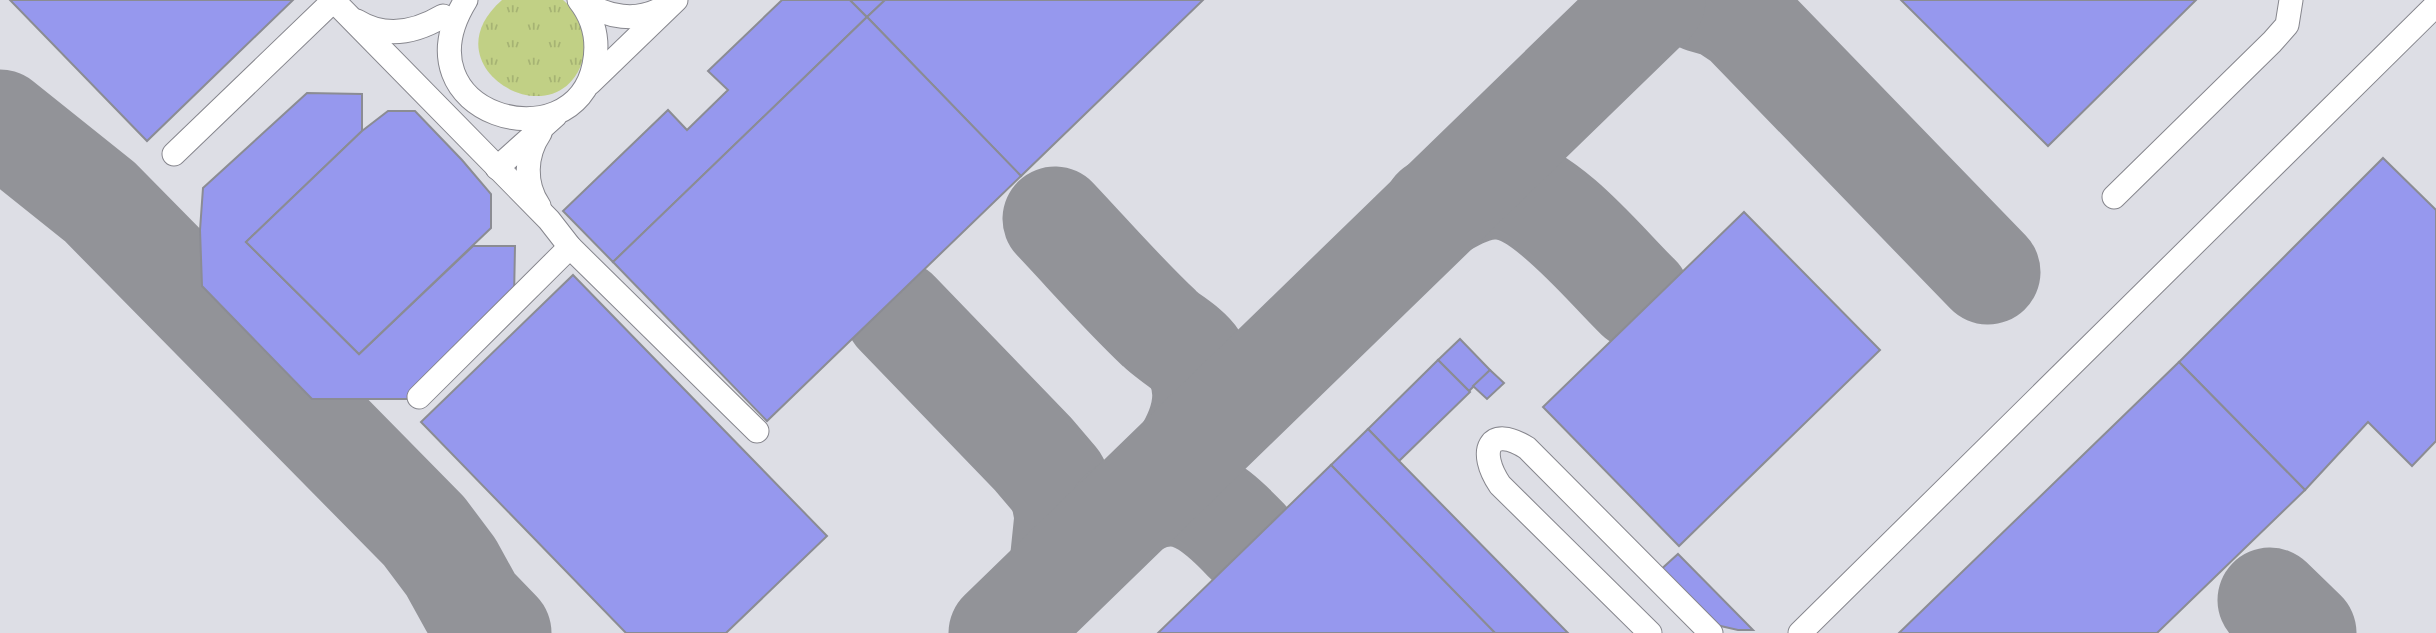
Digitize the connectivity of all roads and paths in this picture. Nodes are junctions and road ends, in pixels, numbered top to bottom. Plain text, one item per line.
1 (466, 0) edge
2 (581, 0) edge
3 (676, 0) edge
4 (2291, 0) edge
5 (336, 4) edge
6 (2436, 5) edge
7 (443, 16) junction
8 (394, 63) junction
9 (570, 103) junction
10 (546, 124) junction
11 (174, 155) dead end
12 (497, 168) junction
13 (2114, 197) dead end
14 (549, 220) junction
15 (570, 247) junction
16 (419, 397) dead end
17 (757, 431) dead end
18 (1650, 633) edge
19 (1711, 633) edge
20 (1800, 633) edge

1 - 7 lane
1 - 9 lane
2 - 3 lane
2 - 9 lane
3 - 9 lane
4 - 13 lane
5 - 7 lane
5 - 8 lane
5 - 11 lane
6 - 20 lane
7 - 8 lane
8 - 12 lane
9 - 10 lane
10 - 12 lane
10 - 14 lane
12 - 14 lane
14 - 15 lane
15 - 16 lane
15 - 17 lane
18 - 19 lane

